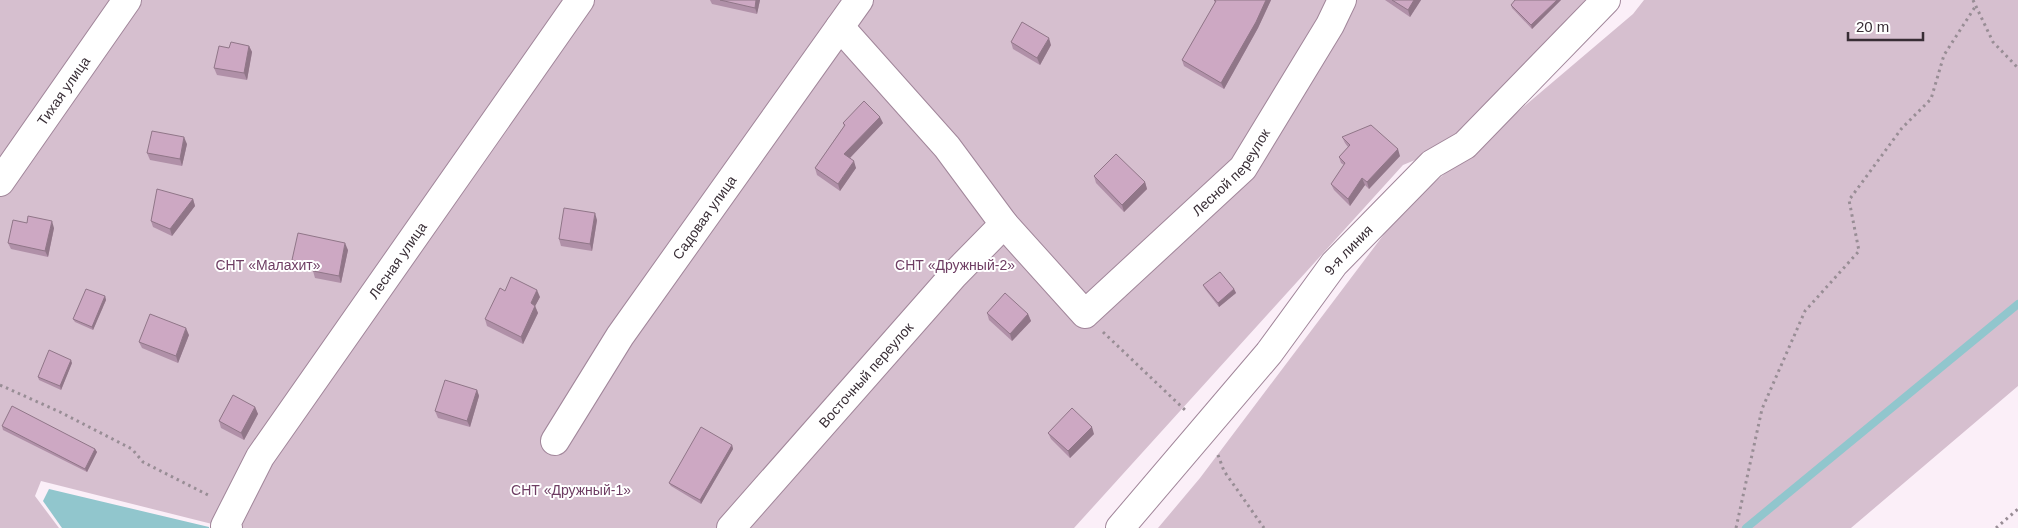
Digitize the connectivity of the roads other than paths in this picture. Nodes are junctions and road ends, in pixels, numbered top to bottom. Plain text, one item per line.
1 (127, 0) edge
2 (580, 0) edge
3 (859, 0) edge
4 (1342, 0) edge
5 (1606, 0) edge
6 (840, 27) junction
7 (0, 182) edge
8 (1004, 224) junction
9 (555, 440) dead end
10 (228, 523) edge
11 (731, 528) edge
12 (1120, 528) edge

1 - 7 street, Тихая улица
2 - 10 street, Лесная улица
3 - 6 street, Садовая улица
4 - 8 street, Лесной переулок
5 - 12 street, 9-я линия
6 - 8 street
6 - 9 street, Садовая улица
8 - 11 street, Восточный переулок

